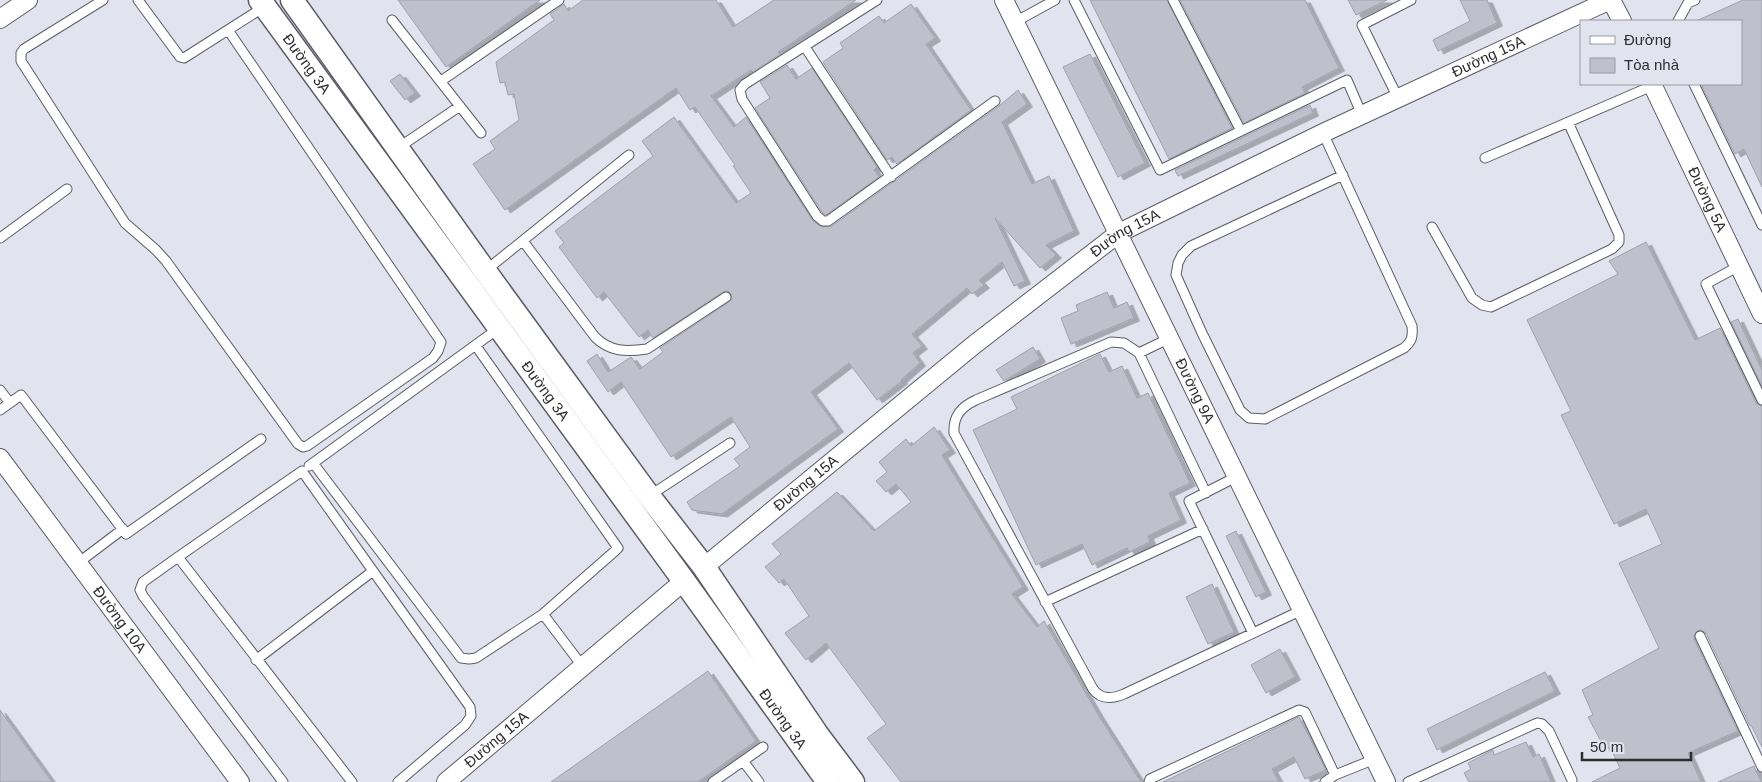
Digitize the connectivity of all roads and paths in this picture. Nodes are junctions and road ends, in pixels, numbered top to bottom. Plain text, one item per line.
1 (28, 0) edge
2 (103, 0) edge
3 (138, 0) edge
4 (292, 0) edge
5 (559, 0) edge
6 (877, 0) edge
7 (1004, 0) edge
8 (1055, 0) edge
9 (1074, 0) edge
10 (1173, 0) edge
11 (1411, 0) edge
12 (1696, 0) edge
13 (1605, 1) edge
14 (262, 3) edge
15 (0, 19) edge
16 (392, 20) dead end
17 (1621, 20) edge
18 (1679, 20) edge
19 (1015, 22) junction
20 (228, 30) junction
21 (805, 46) junction
22 (441, 81) junction
23 (1652, 85) edge
24 (1694, 85) edge
25 (1398, 98) junction
26 (995, 101) dead end
27 (460, 106) junction
28 (1362, 115) junction
29 (1568, 122) junction
30 (1241, 131) junction
31 (1323, 133) junction
32 (481, 134) dead end
33 (397, 148) junction
34 (629, 155) dead end
35 (1485, 158) dead end
36 (1343, 175) junction
37 (891, 177) junction
38 (67, 190) dead end
39 (1762, 225) edge
40 (1432, 227) dead end
41 (1119, 233) junction
42 (0, 238) edge
43 (523, 241) junction
44 (1739, 266) junction
45 (485, 271) junction
46 (726, 297) dead end
47 (1762, 314) edge
48 (499, 328) junction
49 (1170, 338) junction
50 (476, 346) junction
51 (1139, 353) junction
52 (0, 390) edge
53 (1762, 400) edge
54 (10, 403) junction
55 (0, 410) edge
56 (261, 439) dead end
57 (730, 443) dead end
58 (0, 458) edge
59 (313, 463) junction
60 (302, 471) junction
61 (1238, 476) junction
62 (1206, 493) junction
63 (649, 496) junction
64 (123, 529) junction
65 (1203, 529) junction
66 (178, 558) junction
67 (78, 563) junction
68 (704, 567) junction
69 (373, 571) junction
70 (684, 581) junction
71 (1045, 602) junction
72 (1302, 610) junction
73 (543, 614) junction
74 (1253, 633) junction
75 (1700, 636) dead end
76 (256, 660) junction
77 (583, 667) junction
78 (763, 747) dead end
79 (1375, 758) junction
80 (743, 761) junction
81 (1762, 766) edge
82 (1335, 775) junction
83 (1572, 780) dead end
84 (347, 781) edge
85 (240, 782) edge
86 (283, 782) edge
87 (398, 782) edge
88 (446, 782) edge
89 (713, 782) edge
90 (758, 782) edge
91 (828, 782) edge
92 (853, 782) edge
93 (1149, 782) edge
94 (1325, 782) edge
95 (1386, 782) edge
96 (1408, 782) edge

1 - 15 street
2 - 20 lane
3 - 20 lane
4 - 33 street, Đường 3A
5 - 22 lane
6 - 21 lane
7 - 19 street, Đường 9A
8 - 19 lane
9 - 30 lane
10 - 30 lane
11 - 25 lane
12 - 18 lane
13 - 17 street
13 - 25 street, Đường 15A
14 - 20 lane
14 - 48 street, Đường 3A
16 - 22 lane
19 - 41 street, Đường 9A
21 - 37 lane
21 - 37 lane
22 - 27 lane
23 - 29 lane
23 - 44 street, Đường 5A
24 - 39 lane
25 - 28 street, Đường 15A
26 - 37 lane
27 - 32 lane
27 - 33 lane
28 - 30 lane
28 - 31 street, Đường 15A
29 - 35 lane
29 - 40 lane
31 - 36 lane
31 - 41 street, Đường 15A
33 - 45 street, Đường 3A
34 - 43 lane
36 - 36 lane
38 - 42 lane
41 - 49 street, Đường 9A
41 - 68 street, Đường 15A
43 - 45 lane
43 - 46 lane
44 - 47 street, Đường 5A
44 - 53 lane
45 - 63 street, Đường 3A
48 - 50 lane
48 - 70 street, Đường 3A
49 - 51 lane
49 - 61 street, Đường 9A
50 - 59 lane
50 - 73 lane
51 - 62 lane
51 - 71 lane
52 - 54 lane
54 - 55 lane
54 - 64 lane
56 - 64 lane
57 - 63 lane
58 - 67 street, Đường 10A
59 - 60 lane
59 - 73 lane
60 - 66 lane
60 - 69 lane
61 - 62 lane
61 - 72 street, Đường 9A
62 - 65 lane
63 - 68 street, Đường 3A
64 - 67 lane
65 - 71 lane
65 - 74 lane
66 - 76 lane
66 - 86 lane
67 - 85 street, Đường 10A
68 - 70 street
68 - 92 street, Đường 3A
69 - 76 lane
69 - 87 lane
70 - 77 street, Đường 15A
70 - 91 street, Đường 3A
71 - 74 lane
72 - 74 lane
72 - 79 street, Đường 9A
73 - 77 lane
75 - 81 lane
76 - 84 lane
77 - 88 street, Đường 15A
78 - 80 lane
79 - 82 lane
79 - 95 street, Đường 9A
80 - 89 lane
80 - 90 lane
82 - 93 lane
82 - 94 lane
83 - 96 lane

